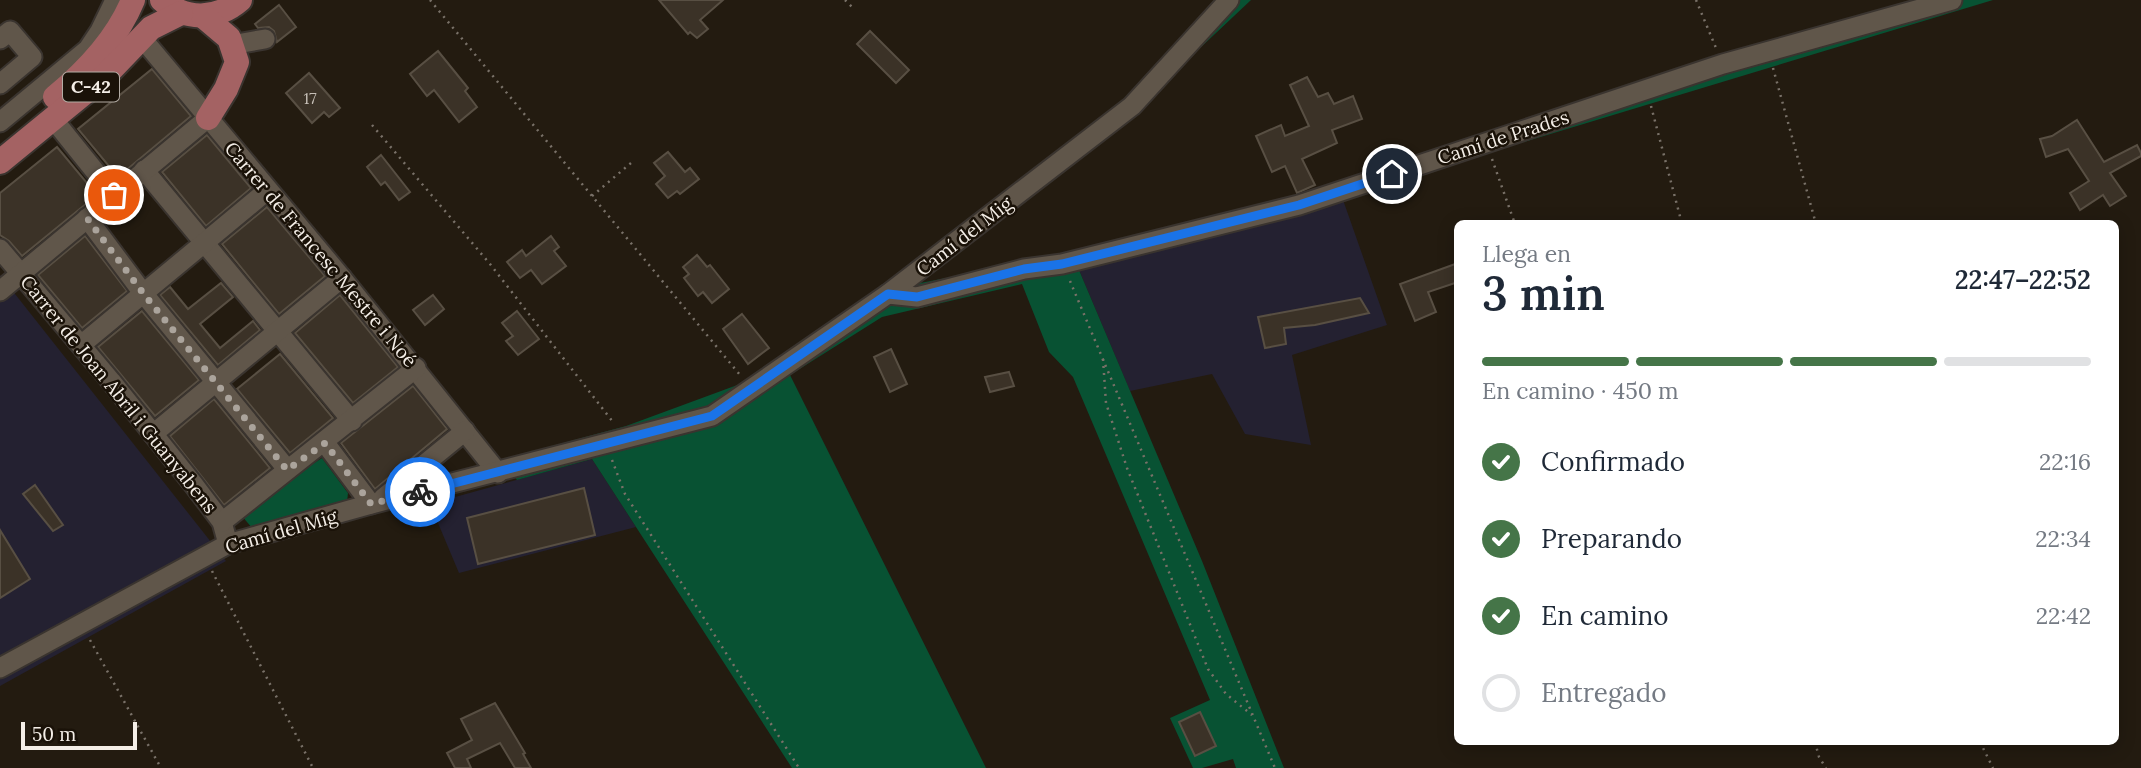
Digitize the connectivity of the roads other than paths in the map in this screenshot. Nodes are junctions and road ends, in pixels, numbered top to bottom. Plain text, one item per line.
1 (115, 0) edge
2 (133, 0) edge
3 (240, 0) edge
4 (1228, 0) edge
5 (1952, 0) edge
6 (182, 10) edge
7 (141, 37) junction
8 (0, 39) edge
9 (265, 39) dead end
10 (231, 45) junction
11 (0, 83) edge
12 (208, 118) junction
13 (53, 120) junction
14 (0, 122) edge
15 (0, 142) edge
16 (0, 162) edge
17 (144, 170) junction
18 (268, 190) junction
19 (114, 195) junction
20 (87, 218) junction
21 (204, 244) junction
22 (0, 249) edge
23 (21, 273) junction
24 (342, 278) junction
25 (0, 291) edge
26 (143, 293) junction
27 (888, 294) junction
28 (276, 331) junction
29 (80, 345) junction
30 (416, 368) junction
31 (217, 382) junction
32 (352, 421) junction
33 (465, 432) junction
34 (153, 434) junction
35 (325, 443) junction
36 (287, 470) junction
37 (498, 473) junction
38 (374, 504) junction
39 (222, 522) junction
40 (228, 544) junction
41 (0, 668) edge

1 - 14 street
2 - 15 main road, C-42
3 - 6 main road, C-42
4 - 27 street, Camí del Mig
5 - 27 street, Camí de Prades
6 - 7 main road, C-42
6 - 10 main road
7 - 12 street, Carrer de Francesc Mestre i Noé
7 - 13 main road, C-42
8 - 11 street
9 - 10 street
10 - 12 main road
12 - 17 street
12 - 18 street, Carrer de Francesc Mestre i Noé
13 - 16 main road, C-42
13 - 19 street
17 - 19 street
17 - 21 street
18 - 21 street
18 - 24 street, Carrer de Francesc Mestre i Noé
19 - 20 street
20 - 23 street
20 - 26 street
21 - 26 street
21 - 28 street
22 - 23 street, Carrer de Joan Abril i Guanyabens
23 - 25 street
23 - 29 street, Carrer de Joan Abril i Guanyabens
24 - 28 street
24 - 30 street, Carrer de Francesc Mestre i Noé
26 - 29 street
26 - 31 street
27 - 37 street, Camí del Mig
28 - 31 street
28 - 32 street
29 - 34 street, Carrer de Joan Abril i Guanyabens
30 - 32 street
30 - 33 street, Carrer de Francesc Mestre i Noé
31 - 34 street
31 - 36 street
32 - 35 street
33 - 37 street, Carrer de Francesc Mestre i Noé
33 - 38 street
34 - 39 street, Carrer de Joan Abril i Guanyabens
35 - 36 street
35 - 38 street
36 - 39 street
37 - 38 street, Camí del Mig
38 - 40 street, Camí del Mig
39 - 40 street, Carrer de Joan Abril i Guanyabens
40 - 41 street, Camí del Mig

